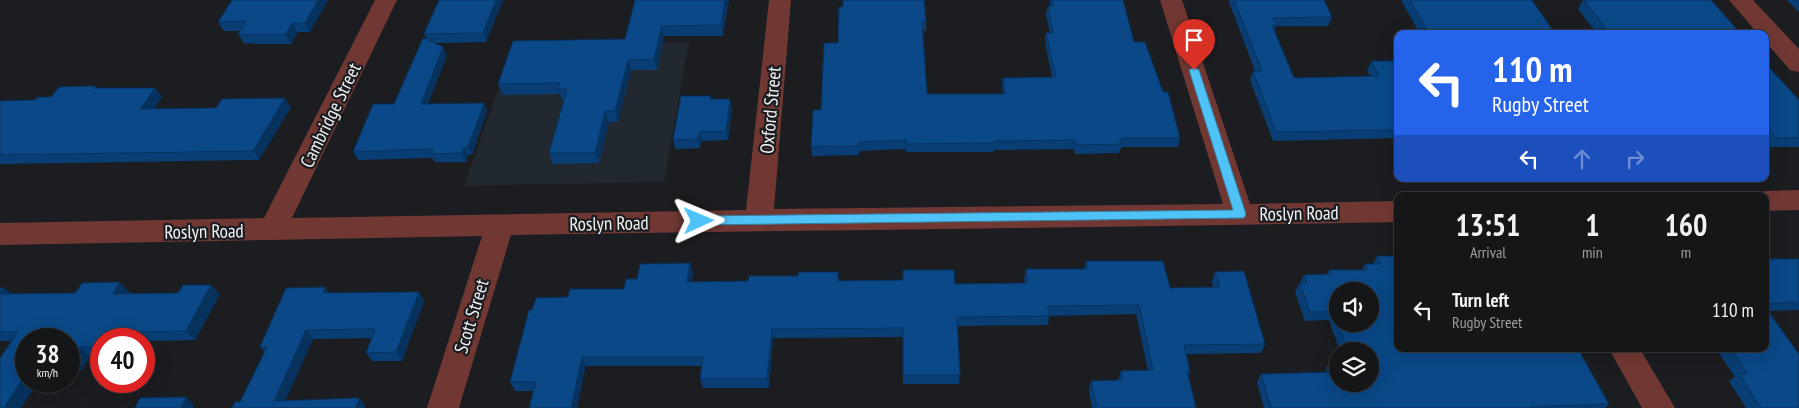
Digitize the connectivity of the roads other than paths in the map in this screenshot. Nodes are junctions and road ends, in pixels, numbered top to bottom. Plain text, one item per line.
1 (386, 0) edge
2 (780, 0) edge
3 (1171, 0) edge
4 (1740, 0) edge
5 (1768, 30) edge
6 (1769, 31) edge
7 (1799, 64) edge
8 (1799, 200) edge
9 (1769, 201) edge
10 (1394, 211) edge
11 (1240, 214) junction
12 (759, 220) junction
13 (500, 225) junction
14 (272, 230) junction
15 (0, 234) edge
16 (1626, 352) edge
17 (443, 408) edge
18 (1659, 408) edge

1 - 14 street, Cambridge Street
2 - 12 street, Oxford Street
3 - 11 street
4 - 5 street
6 - 7 street
8 - 9 street
10 - 11 street, Roslyn Road
11 - 12 street, Roslyn Road
12 - 13 street, Roslyn Road
13 - 14 street, Roslyn Road
13 - 17 street, Scott Street
14 - 15 street, Roslyn Road
16 - 18 street

